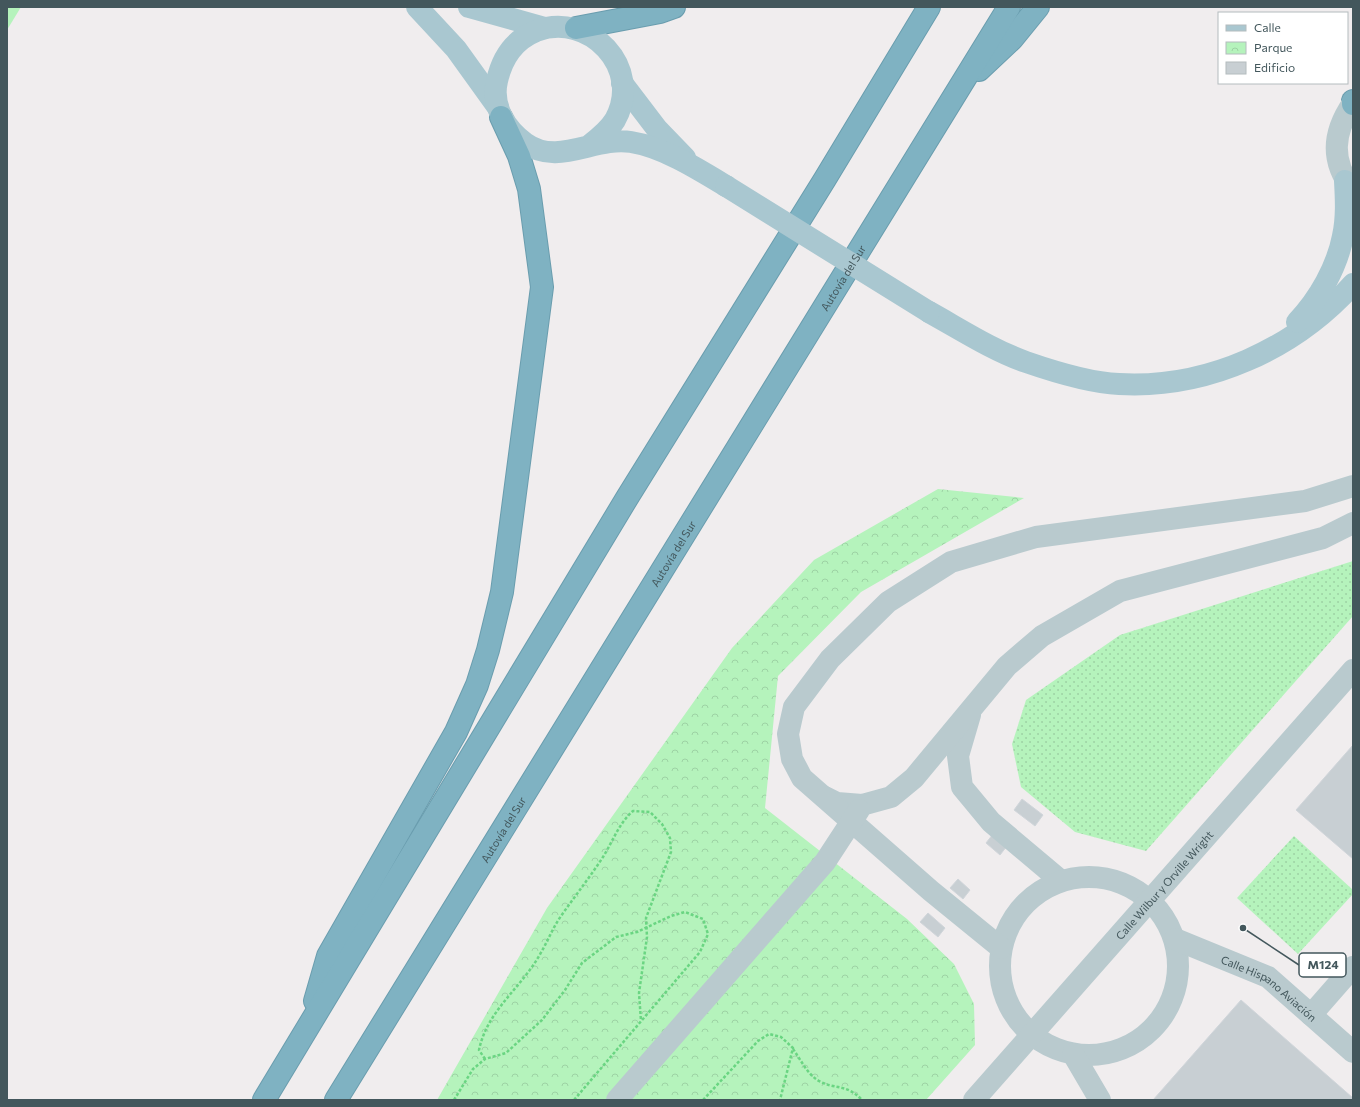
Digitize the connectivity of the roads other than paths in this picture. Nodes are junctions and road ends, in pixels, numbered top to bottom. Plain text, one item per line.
1 (417, 7) edge
2 (469, 7) edge
3 (674, 7) edge
4 (929, 7) edge
5 (1009, 7) edge
6 (1038, 7) edge
7 (545, 28) junction
8 (576, 28) junction
9 (622, 83) junction
10 (959, 88) junction
11 (1353, 102) edge
12 (499, 111) junction
13 (590, 145) junction
14 (693, 166) junction
15 (1349, 185) edge
16 (1353, 284) edge
17 (1276, 345) junction
18 (1353, 486) edge
19 (1353, 523) edge
20 (1353, 670) edge
21 (974, 705) junction
22 (856, 814) junction
23 (1061, 881) junction
24 (1150, 900) junction
25 (1175, 939) junction
26 (1001, 948) junction
27 (1353, 967) edge
28 (1311, 1015) junction
29 (308, 1027) junction
30 (1032, 1035) junction
31 (1353, 1052) edge
32 (1073, 1054) junction
33 (264, 1100) edge
34 (336, 1100) edge
35 (617, 1100) edge
36 (974, 1100) edge
37 (1100, 1100) edge

1 - 12 main road
2 - 7 main road
3 - 8 highway
4 - 29 highway
5 - 10 highway, Autovía del Sur
6 - 10 highway
7 - 8 main road
7 - 12 main road
8 - 9 main road
9 - 13 main road
9 - 14 main road
10 - 34 highway, Autovía del Sur
11 - 15 street
12 - 13 main road
12 - 29 highway
13 - 14 main road
14 - 17 main road, bridge
15 - 17 main road
16 - 17 main road
18 - 22 street
19 - 21 street
20 - 24 street, Calle Wilbur y Orville Wright
21 - 22 street
21 - 23 street
22 - 26 street
22 - 35 street
23 - 24 street
23 - 26 street
24 - 25 street
24 - 30 street, Calle Wilbur y Orville Wright
25 - 28 street, Calle Hispano Aviación
25 - 32 street
26 - 30 street
27 - 28 street
28 - 31 street, Calle Hispano Aviación
29 - 33 highway
30 - 32 street
30 - 36 street, Calle Wilbur y Orville Wright
32 - 37 street

